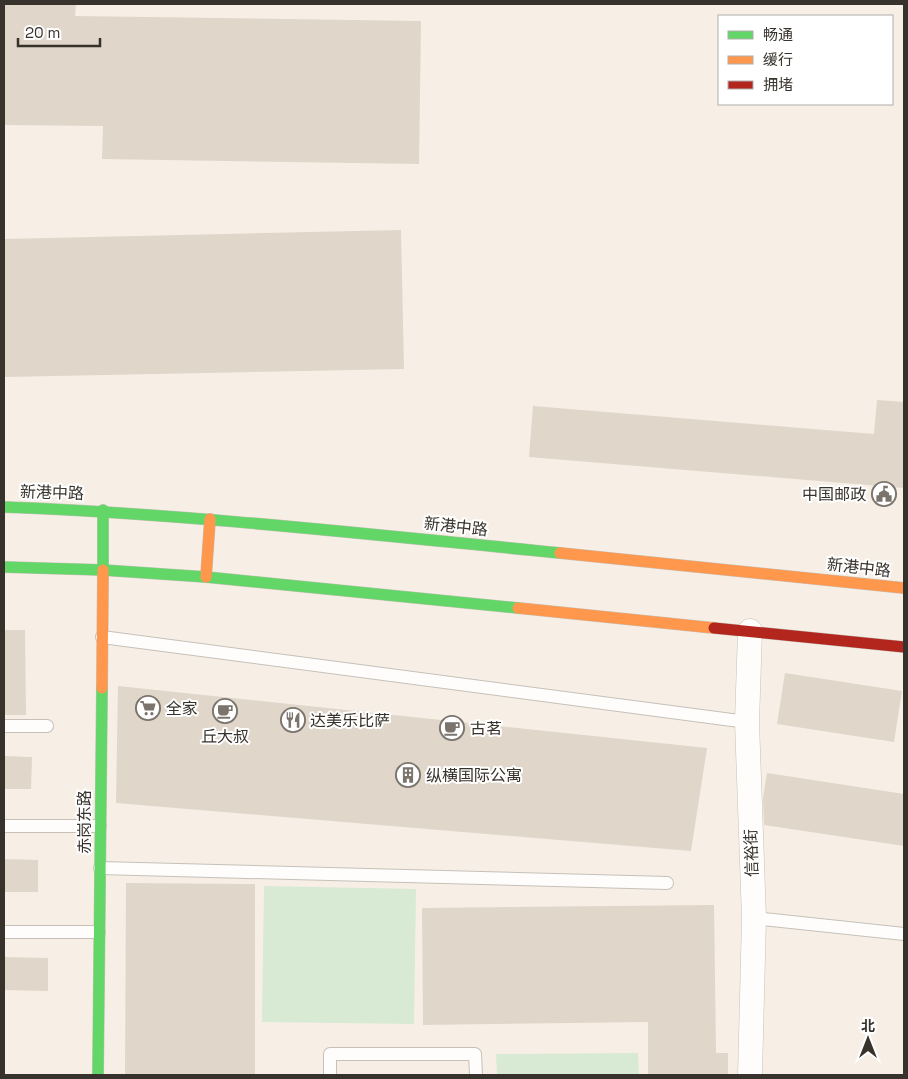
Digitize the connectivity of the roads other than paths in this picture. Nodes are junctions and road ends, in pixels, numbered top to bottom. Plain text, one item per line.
1 (4, 507) edge
2 (103, 510) junction
3 (210, 520) junction
4 (4, 567) edge
5 (103, 570) junction
6 (206, 577) junction
7 (904, 588) edge
8 (750, 631) junction
9 (102, 637) junction
10 (904, 647) edge
11 (747, 722) junction
12 (4, 726) edge
13 (47, 726) dead end
14 (4, 826) edge
15 (100, 826) junction
16 (100, 868) junction
17 (667, 883) dead end
18 (754, 918) junction
19 (4, 932) edge
20 (99, 932) junction
21 (904, 934) edge
22 (98, 1075) edge
23 (330, 1075) edge
24 (476, 1075) edge
25 (750, 1075) edge

1 - 2 main road, 新港中路
2 - 3 main road, 新港中路
2 - 5 main road, 赤岗东路
3 - 6 main road
3 - 7 main road, 新港中路
4 - 5 main road
5 - 6 main road
5 - 9 main road, 赤岗东路
6 - 8 main road
8 - 10 main road
8 - 11 street, 信裕街
9 - 11 lane
9 - 15 main road, 赤岗东路
11 - 18 street, 信裕街
12 - 13 lane
14 - 15 lane
15 - 16 main road, 赤岗东路
16 - 17 lane
16 - 20 main road, 赤岗东路
18 - 21 lane
18 - 25 street, 信裕街
19 - 20 lane
20 - 22 main road, 赤岗东路
23 - 24 lane

